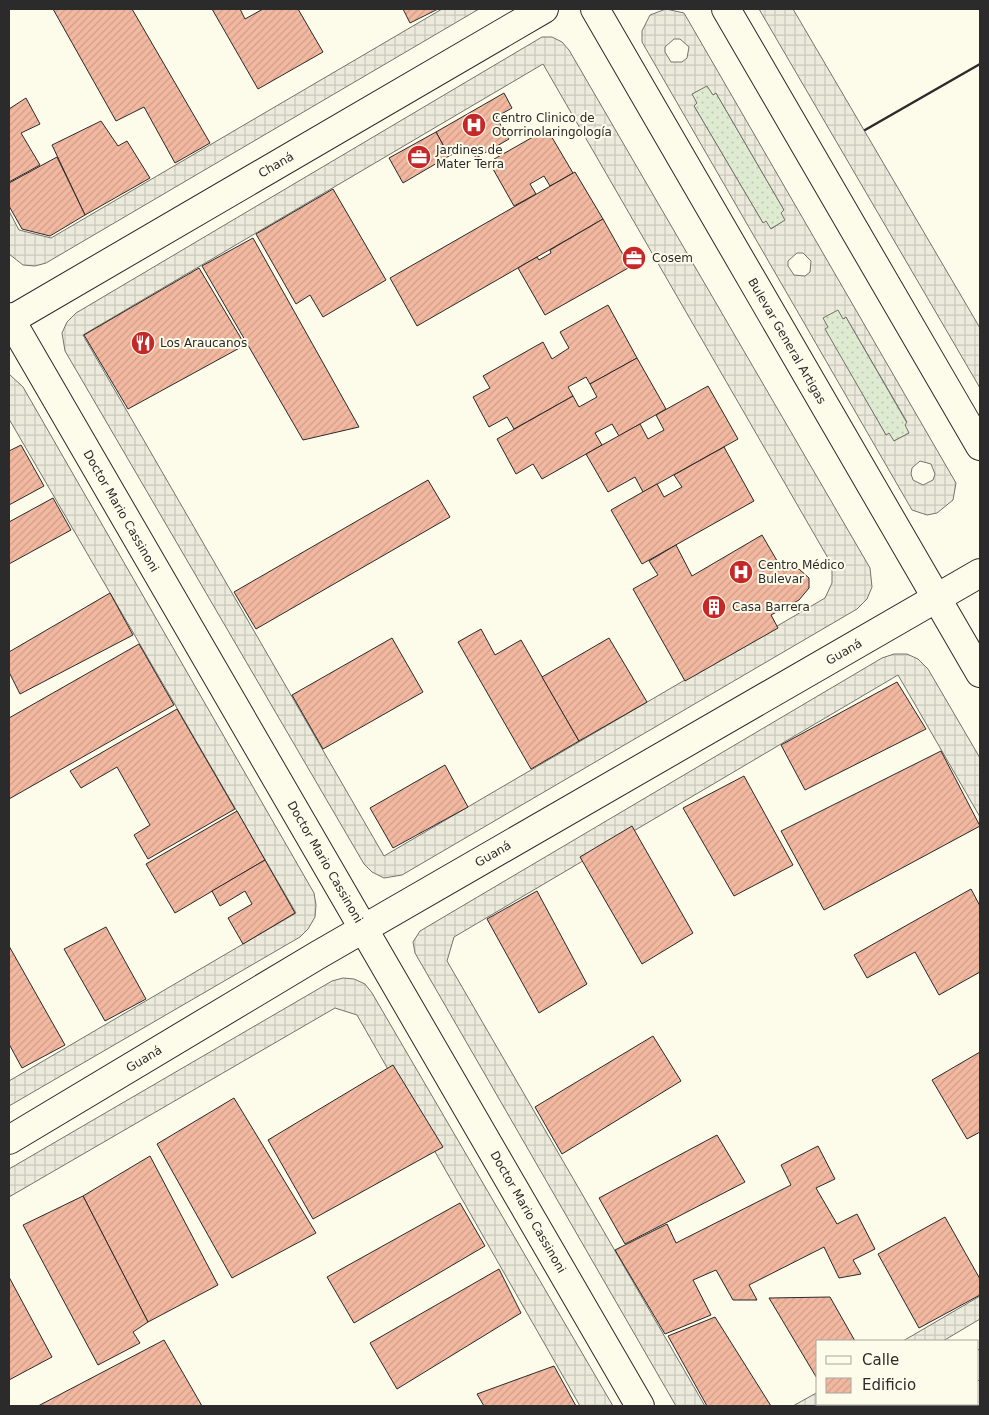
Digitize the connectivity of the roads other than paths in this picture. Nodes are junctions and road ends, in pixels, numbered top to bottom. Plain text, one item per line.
1 (544, 9) edge
2 (595, 9) edge
3 (726, 9) edge
4 (9, 320) edge
5 (980, 446) edge
6 (980, 573) edge
7 (937, 598) junction
8 (980, 673) edge
9 (364, 929) junction
10 (9, 1140) edge
11 (640, 1406) edge

1 - 4 street, Chaná
2 - 7 street, Bulevar General Artigas
3 - 5 street
4 - 9 street, Doctor Mario Cassinoni
6 - 7 street, Guaná
7 - 8 street, Bulevar General Artigas
7 - 9 street, Guaná
9 - 10 street, Guaná
9 - 11 street, Doctor Mario Cassinoni

